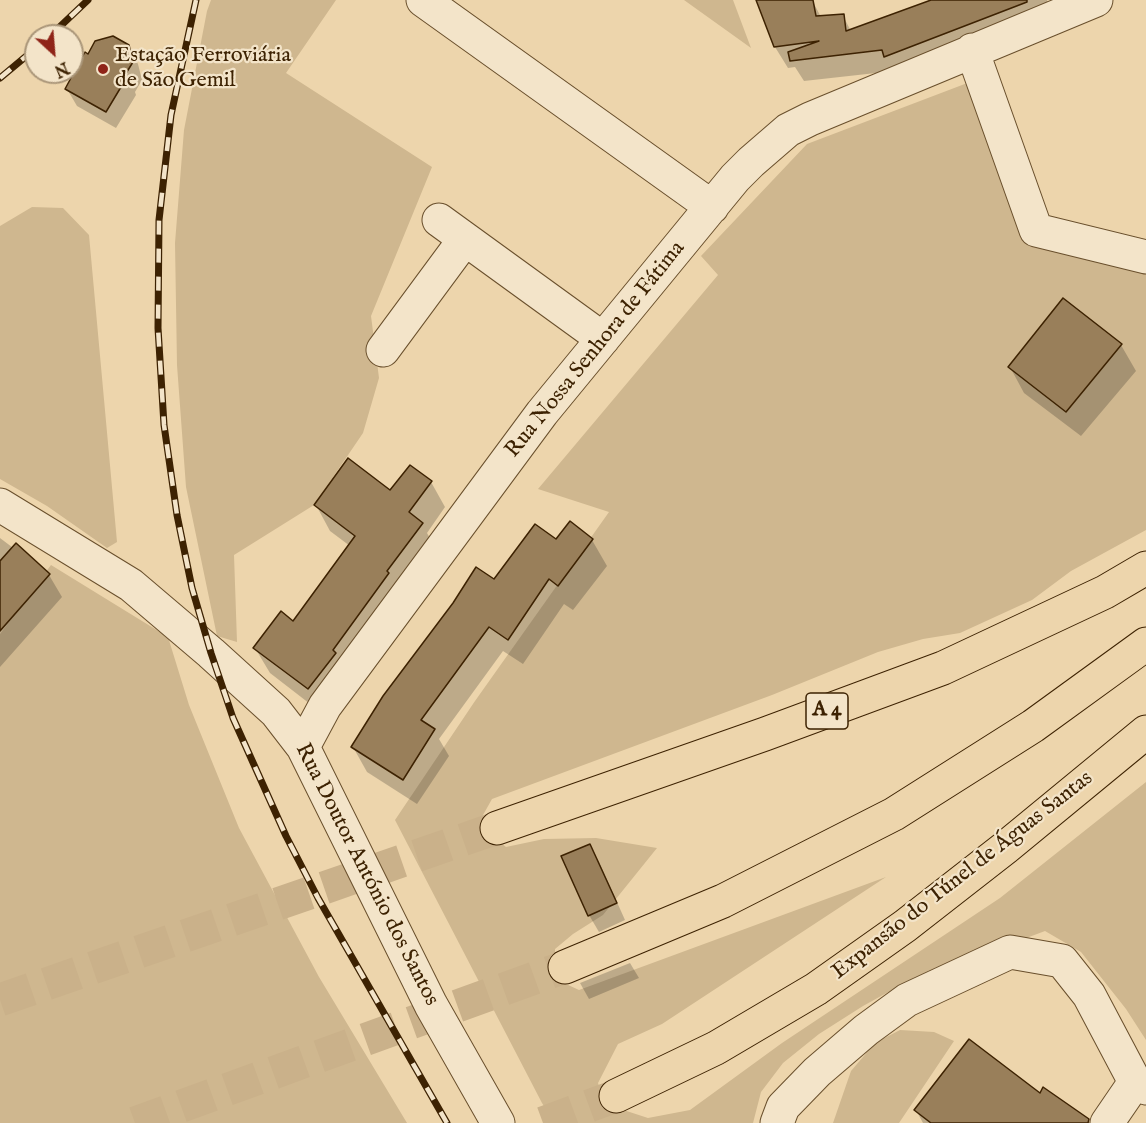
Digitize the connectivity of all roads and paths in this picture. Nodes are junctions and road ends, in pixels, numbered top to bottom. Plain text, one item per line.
1 (423, 0) edge
2 (1096, 0) edge
3 (972, 50) junction
4 (712, 207) junction
5 (439, 220) dead end
6 (465, 239) junction
7 (1146, 257) edge
8 (603, 339) junction
9 (383, 350) dead end
10 (0, 505) edge
11 (1146, 568) edge
12 (1146, 644) edge
13 (1146, 732) edge
14 (303, 747) junction
15 (497, 828) tunnel mouth
16 (565, 967) tunnel mouth
17 (1141, 1085) edge
18 (616, 1096) tunnel mouth
19 (498, 1123) edge
20 (777, 1123) edge
21 (1107, 1123) edge

1 - 4 street
2 - 3 street, Rua Nossa Senhora de Fátima
3 - 4 street, Rua Nossa Senhora de Fátima
3 - 7 street
4 - 8 street, Rua Nossa Senhora de Fátima
5 - 6 street
6 - 8 street
6 - 9 street
8 - 14 street, Rua Nossa Senhora de Fátima
10 - 14 street, Rua Doutor António dos Santos
11 - 15 highway, A 4
12 - 16 highway
13 - 18 highway, Expansão do Túnel de Águas Santas
14 - 19 street, Rua Doutor António dos Santos
17 - 20 street
17 - 21 street

